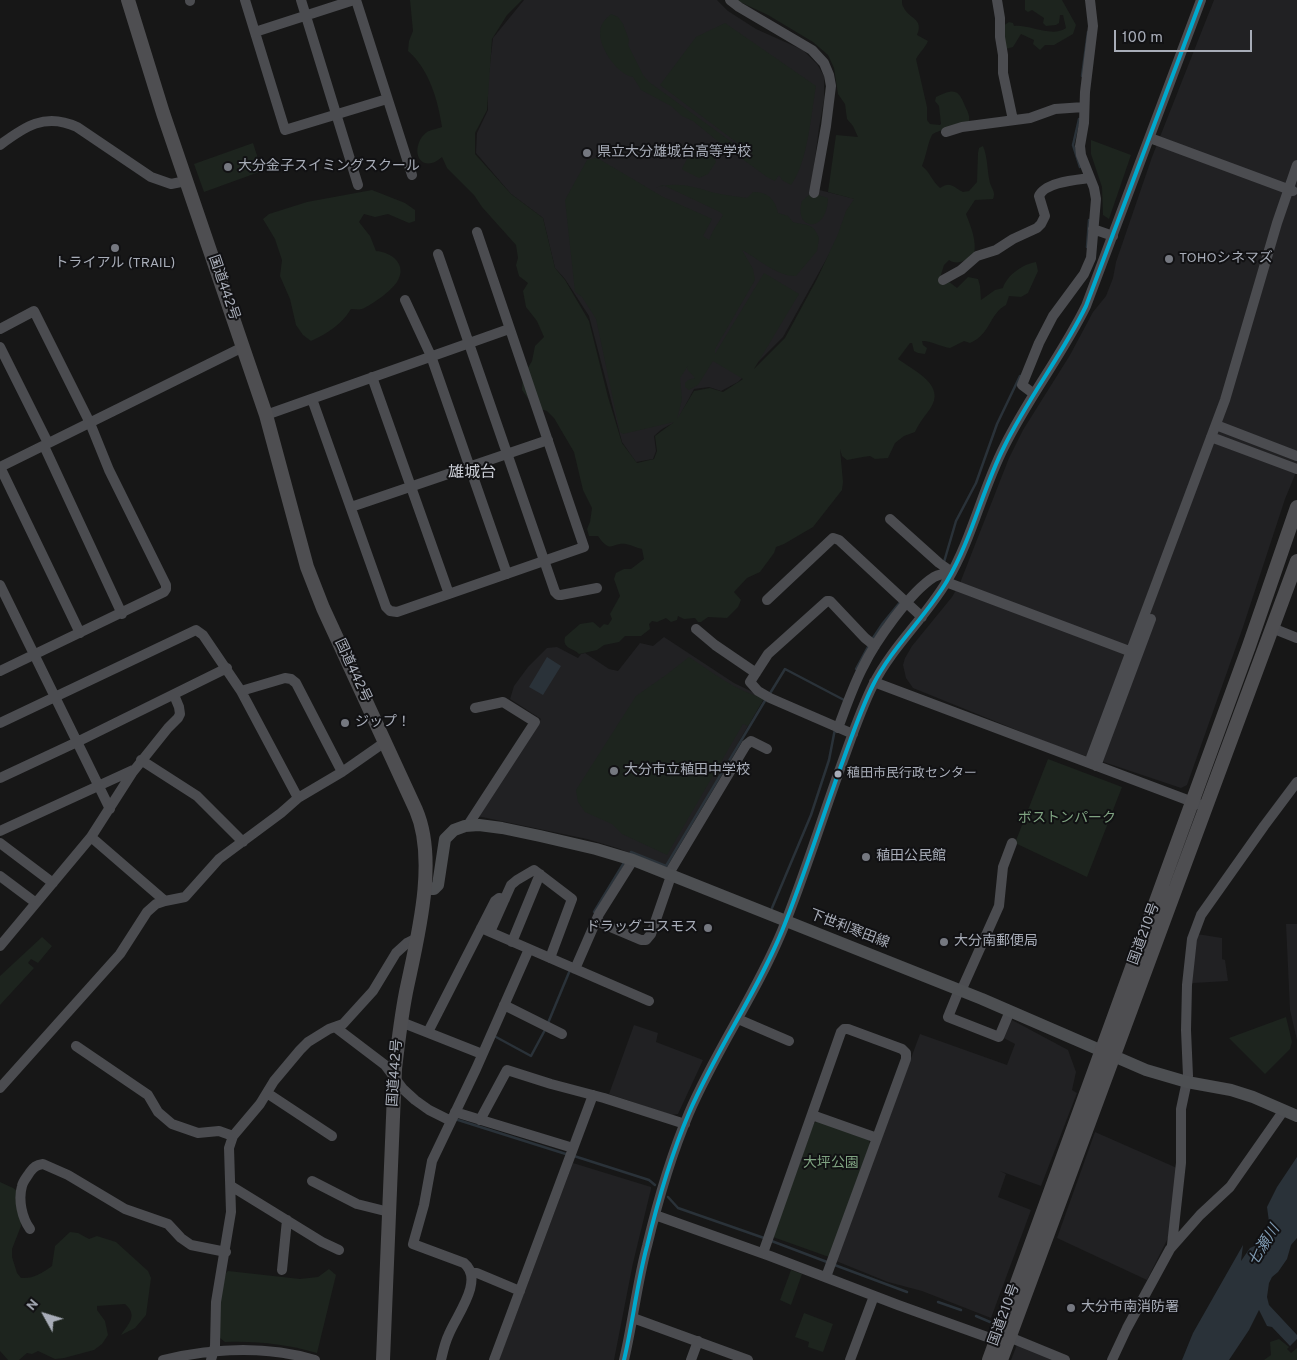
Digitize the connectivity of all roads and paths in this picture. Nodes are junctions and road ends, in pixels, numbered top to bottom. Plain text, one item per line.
1 (128, 0) edge
2 (245, 0) edge
3 (301, 0) edge
4 (355, 0) edge
5 (730, 0) edge
6 (997, 0) edge
7 (1090, 0) edge
8 (1201, 0) edge
9 (306, 16) junction
10 (255, 32) junction
11 (388, 99) junction
12 (1084, 107) junction
13 (336, 115) junction
14 (1013, 120) junction
15 (946, 132) dead end
16 (1150, 138) junction
17 (0, 145) edge
18 (1297, 165) edge
19 (412, 175) dead end
20 (1090, 178) junction
21 (1297, 179) edge
22 (186, 181) junction
23 (358, 185) dead end
24 (1290, 190) junction
25 (814, 193) dead end
26 (1094, 229) junction
27 (476, 232) dead end
28 (1114, 236) junction
29 (438, 254) dead end
30 (943, 280) dead end
31 (404, 300) dead end
32 (0, 329) edge
33 (510, 329) junction
34 (469, 343) junction
35 (0, 347) edge
36 (243, 347) junction
37 (431, 356) junction
38 (372, 377) junction
39 (1034, 394) junction
40 (312, 398) junction
41 (266, 415) junction
42 (90, 422) junction
43 (1218, 426) junction
44 (1214, 438) junction
45 (548, 440) junction
46 (46, 444) junction
47 (508, 454) junction
48 (1297, 456) edge
49 (0, 467) edge
50 (470, 467) junction
51 (1297, 469) edge
52 (411, 487) junction
53 (351, 507) junction
54 (1297, 507) edge
55 (890, 519) dead end
56 (545, 561) junction
57 (1297, 561) edge
58 (952, 572) junction
59 (507, 574) junction
60 (946, 582) junction
61 (0, 585) edge
62 (597, 588) dead end
63 (449, 594) junction
64 (767, 600) dead end
65 (904, 600) junction
66 (122, 614) junction
67 (922, 617) junction
68 (1272, 628) junction
69 (696, 629) dead end
70 (80, 633) junction
71 (1297, 638) edge
72 (875, 646) junction
73 (1134, 653) junction
74 (34, 655) junction
75 (227, 668) junction
76 (1, 669) edge
77 (756, 672) junction
78 (874, 682) junction
79 (241, 691) junction
80 (174, 695) junction
81 (55, 697) junction
82 (475, 708) dead end
83 (0, 723) edge
84 (838, 728) junction
85 (853, 734) junction
86 (77, 742) junction
87 (385, 742) junction
88 (767, 749) dead end
89 (141, 760) junction
90 (1093, 765) junction
91 (134, 769) junction
92 (342, 772) junction
93 (0, 778) edge
94 (1297, 782) edge
95 (98, 786) junction
96 (298, 798) junction
97 (1192, 802) junction
98 (1206, 807) junction
99 (110, 809) junction
100 (468, 825) junction
101 (0, 831) edge
102 (91, 837) junction
103 (0, 842) edge
104 (243, 842) junction
105 (1012, 843) dead end
106 (633, 860) junction
107 (540, 874) junction
108 (0, 876) edge
109 (670, 876) junction
110 (52, 883) junction
111 (424, 889) junction
112 (165, 901) junction
113 (36, 903) junction
114 (596, 921) junction
115 (785, 922) junction
116 (486, 930) junction
117 (417, 938) junction
118 (512, 942) junction
119 (0, 946) edge
120 (529, 949) junction
121 (550, 958) junction
122 (575, 969) junction
123 (961, 990) junction
124 (650, 1001) dead end
125 (504, 1005) junction
126 (1010, 1011) junction
127 (738, 1019) junction
128 (401, 1022) junction
129 (335, 1027) junction
130 (428, 1032) junction
131 (562, 1034) dead end
132 (789, 1041) dead end
133 (76, 1046) dead end
134 (482, 1054) junction
135 (1107, 1055) junction
136 (395, 1079) junction
137 (1187, 1082) junction
138 (0, 1088) edge
139 (267, 1093) junction
140 (593, 1095) junction
141 (1292, 1114) edge
142 (812, 1115) junction
143 (453, 1117) junction
144 (480, 1120) junction
145 (685, 1124) junction
146 (233, 1136) junction
147 (332, 1136) dead end
148 (877, 1138) junction
149 (573, 1148) junction
150 (312, 1181) dead end
151 (232, 1186) junction
152 (389, 1212) junction
153 (655, 1215) junction
154 (287, 1220) junction
155 (30, 1229) dead end
156 (1172, 1245) junction
157 (765, 1249) junction
158 (339, 1250) dead end
159 (226, 1252) junction
160 (282, 1270) dead end
161 (471, 1272) junction
162 (827, 1273) junction
163 (520, 1291) junction
164 (874, 1296) junction
165 (633, 1318) junction
166 (1004, 1341) junction
167 (698, 1342) junction
168 (213, 1356) edge
169 (163, 1360) edge
170 (315, 1360) edge
171 (383, 1360) edge
172 (441, 1360) edge
173 (494, 1360) edge
174 (624, 1360) edge
175 (691, 1360) edge
176 (748, 1360) edge
177 (850, 1360) edge
178 (989, 1360) edge
179 (1001, 1360) edge
180 (1065, 1360) edge
181 (1112, 1360) edge

1 - 22 highway, 国道442号
2 - 10 street
3 - 9 street
4 - 9 street
4 - 11 street
5 - 25 street
6 - 14 street
7 - 12 street
8 - 16 street
9 - 10 street
9 - 13 street
10 - 13 street
11 - 13 street
11 - 19 street
12 - 14 street
12 - 20 street
13 - 23 street
14 - 15 street
16 - 24 street
16 - 28 street
17 - 22 street
18 - 24 street
20 - 26 street
20 - 30 street
21 - 24 street
22 - 36 highway, 国道442号
24 - 43 street
26 - 28 street
26 - 39 street
27 - 33 street
28 - 39 street
29 - 34 street
31 - 37 street
32 - 42 street
33 - 34 street
33 - 45 street
34 - 37 street
34 - 47 street
35 - 46 street
36 - 41 highway, 国道442号
36 - 42 street
37 - 38 street
37 - 50 street
38 - 40 street
38 - 52 street
39 - 58 street
40 - 41 street
40 - 53 street
41 - 87 highway, 国道442号
42 - 46 street
42 - 66 street
43 - 44 street
43 - 48 street
44 - 51 street
44 - 73 street
45 - 47 street
45 - 56 street
46 - 49 street
46 - 66 street
47 - 50 street
47 - 56 street
49 - 70 street
50 - 52 street
50 - 59 street
52 - 53 street
52 - 63 street
53 - 63 street
54 - 97 highway, 国道210号
55 - 58 street
56 - 59 street
56 - 62 street
57 - 68 highway, 国道210号
58 - 60 street
58 - 65 street
59 - 63 street
60 - 67 street
60 - 73 street
61 - 74 street
64 - 65 street
65 - 67 street
65 - 72 street
66 - 70 street
67 - 78 street
68 - 71 street
68 - 98 highway, 国道210号
69 - 77 street
70 - 74 street
72 - 77 street
72 - 84 street
73 - 90 street
74 - 76 street
74 - 81 street
75 - 79 street
75 - 80 street
75 - 81 street
77 - 84 street
78 - 85 street
78 - 90 street
79 - 92 street
79 - 96 street
80 - 86 street
80 - 89 street
81 - 83 street
81 - 86 street
82 - 100 street
84 - 85 street
85 - 115 street
86 - 93 street
86 - 95 street
87 - 92 street
87 - 111 highway, 国道442号
88 - 109 street
89 - 91 street
89 - 104 street
90 - 97 street
91 - 95 street
91 - 99 street
92 - 96 street
94 - 137 street
95 - 99 street
95 - 101 street
96 - 104 street
97 - 98 street
97 - 135 highway, 国道210号
98 - 135 highway, 国道210号
99 - 102 street
100 - 106 main road, 下世利寒田線
100 - 111 main road
102 - 110 street
102 - 112 street
103 - 110 street
104 - 112 street
105 - 123 street
106 - 109 main road, 下世利寒田線
106 - 114 street
107 - 116 street
107 - 118 street
107 - 121 street
108 - 113 street
109 - 114 street
109 - 115 main road, 下世利寒田線
110 - 113 street
111 - 117 highway, 国道442号
112 - 138 street
113 - 119 street
114 - 122 street
115 - 123 main road, 下世利寒田線
115 - 127 street
116 - 118 street
116 - 130 street
117 - 128 highway, 国道442号
117 - 129 street
118 - 120 street
120 - 121 street
120 - 125 street
121 - 122 street
122 - 124 street
123 - 126 main road, 下世利寒田線
123 - 126 street
125 - 131 street
125 - 134 street
126 - 135 main road, 下世利寒田線
127 - 132 street
127 - 145 street
128 - 130 street
128 - 136 highway, 国道442号
129 - 136 street
129 - 139 street
130 - 134 street
133 - 146 street
134 - 143 street
135 - 137 main road, 下世利寒田線
135 - 166 highway, 国道210号
136 - 143 street
136 - 152 highway, 国道442号
137 - 141 main road, 下世利寒田線
137 - 156 street
139 - 146 street
139 - 147 street
140 - 144 street
140 - 145 street
140 - 149 street
141 - 156 street
142 - 148 street
142 - 148 street
142 - 157 street
143 - 144 street
143 - 161 street
144 - 149 street
145 - 153 street
146 - 151 street
148 - 162 street
149 - 163 street
150 - 152 street
151 - 154 street
151 - 159 street
152 - 171 highway, 国道442号
153 - 157 street
153 - 165 street
154 - 158 street
154 - 160 street
155 - 159 street
156 - 181 street
157 - 162 street
159 - 168 street
161 - 163 street
161 - 172 street
162 - 164 street
163 - 173 street
164 - 166 street
164 - 177 street
165 - 167 street
165 - 174 street
166 - 178 highway, 国道210号
166 - 179 highway, 国道210号
166 - 180 street
167 - 175 street
167 - 176 street
168 - 169 street
168 - 170 street

